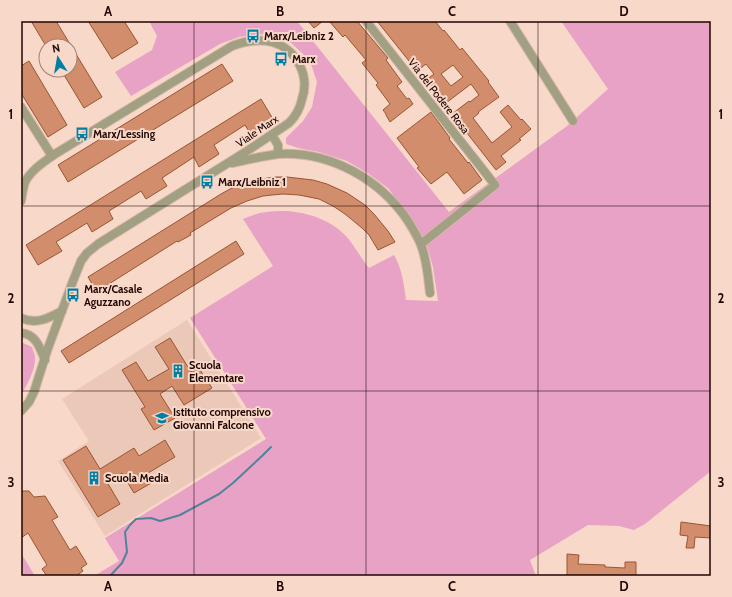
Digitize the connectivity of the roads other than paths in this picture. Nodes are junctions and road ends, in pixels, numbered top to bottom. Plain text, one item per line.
1 (366, 21) edge
2 (510, 21) edge
3 (21, 106) edge
4 (573, 121) dead end
5 (272, 135) junction
6 (278, 154) junction
7 (52, 156) junction
8 (226, 164) junction
9 (21, 201) edge
10 (421, 244) junction
11 (430, 293) dead end
12 (62, 311) junction
13 (21, 318) edge
14 (21, 333) edge
15 (45, 360) junction
16 (21, 411) edge

1 - 10 street, Via del Podere Rosa
2 - 4 street
3 - 7 street
5 - 6 street
5 - 7 street, Viale Marx
5 - 8 street, Viale Marx
6 - 8 street
6 - 10 street
7 - 9 street, Viale Marx
8 - 12 street, Viale Marx
10 - 11 street
12 - 13 street
12 - 15 street, Viale Marx
14 - 15 street
15 - 16 street, Viale Marx

